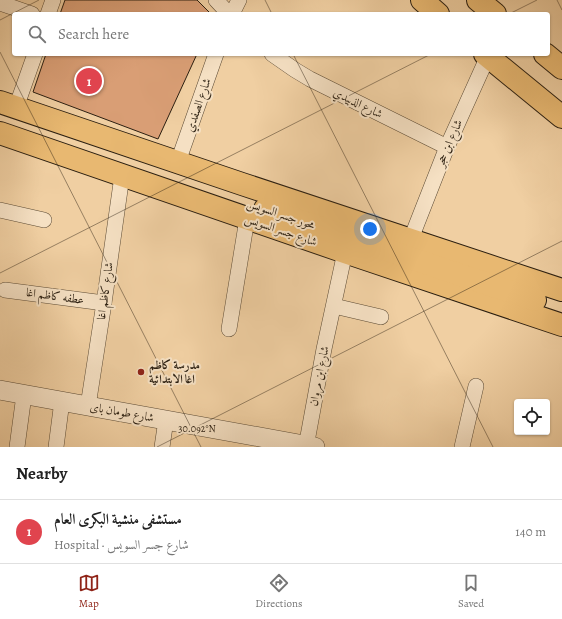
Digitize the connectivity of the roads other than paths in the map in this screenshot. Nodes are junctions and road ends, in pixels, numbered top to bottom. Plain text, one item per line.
1 (53, 0) edge
2 (216, 0) edge
3 (239, 0) edge
4 (422, 0) edge
5 (0, 3) edge
6 (26, 12) edge
7 (49, 12) edge
8 (226, 12) edge
9 (233, 12) edge
10 (436, 12) edge
11 (34, 56) edge
12 (215, 56) edge
13 (275, 56) edge
14 (486, 56) edge
15 (487, 56) edge
16 (547, 56) edge
17 (562, 68) edge
18 (6, 100) edge
19 (562, 117) edge
20 (0, 120) edge
21 (0, 133) edge
22 (447, 147) junction
23 (180, 156) junction
24 (122, 176) junction
25 (0, 210) edge
26 (247, 219) junction
27 (44, 220) dead end
28 (414, 231) junction
29 (345, 252) junction
30 (562, 281) edge
31 (5, 290) dead end
32 (562, 290) edge
33 (104, 303) junction
34 (334, 306) junction
35 (562, 309) edge
36 (382, 317) dead end
37 (562, 325) edge
38 (229, 329) dead end
39 (476, 386) dead end
40 (0, 390) edge
41 (24, 395) junction
42 (62, 401) junction
43 (88, 406) junction
44 (166, 420) junction
45 (309, 446) edge
46 (17, 447) edge
47 (56, 447) edge
48 (162, 447) edge
49 (462, 447) edge

1 - 7 street
2 - 8 street
3 - 9 street
4 - 10 main road
5 - 6 street
11 - 18 street
12 - 23 street, شارع الصفدي
13 - 22 street, شارع الذبيدي
14 - 22 street, شارع ابن حجر
15 - 19 main road
16 - 17 main road
18 - 23 main road
18 - 32 main road, محور جسر السويس
20 - 35 main road, محور جسر السويس
21 - 24 main road, شارع جسر السويس
22 - 28 street, شارع ابن حجر
23 - 28 main road
24 - 26 main road, شارع جسر السويس
24 - 33 street, شارع كاظم اغا
25 - 27 street
26 - 29 main road, شارع جسر السويس
26 - 38 street
28 - 30 main road
29 - 34 street, شارع ابن مروان
29 - 37 main road, شارع جسر السويس
31 - 33 street, عطفه كاظم اغا
33 - 43 street, شارع كاظم اغا
34 - 36 street
34 - 45 street, شارع ابن مروان
39 - 49 street
40 - 41 street, شارع طومان باى
41 - 42 street, شارع طومان باى
41 - 46 street
42 - 43 street, شارع طومان باى
42 - 47 street
43 - 44 street, شارع طومان باى
44 - 45 street, شارع طومان باى
44 - 48 street

